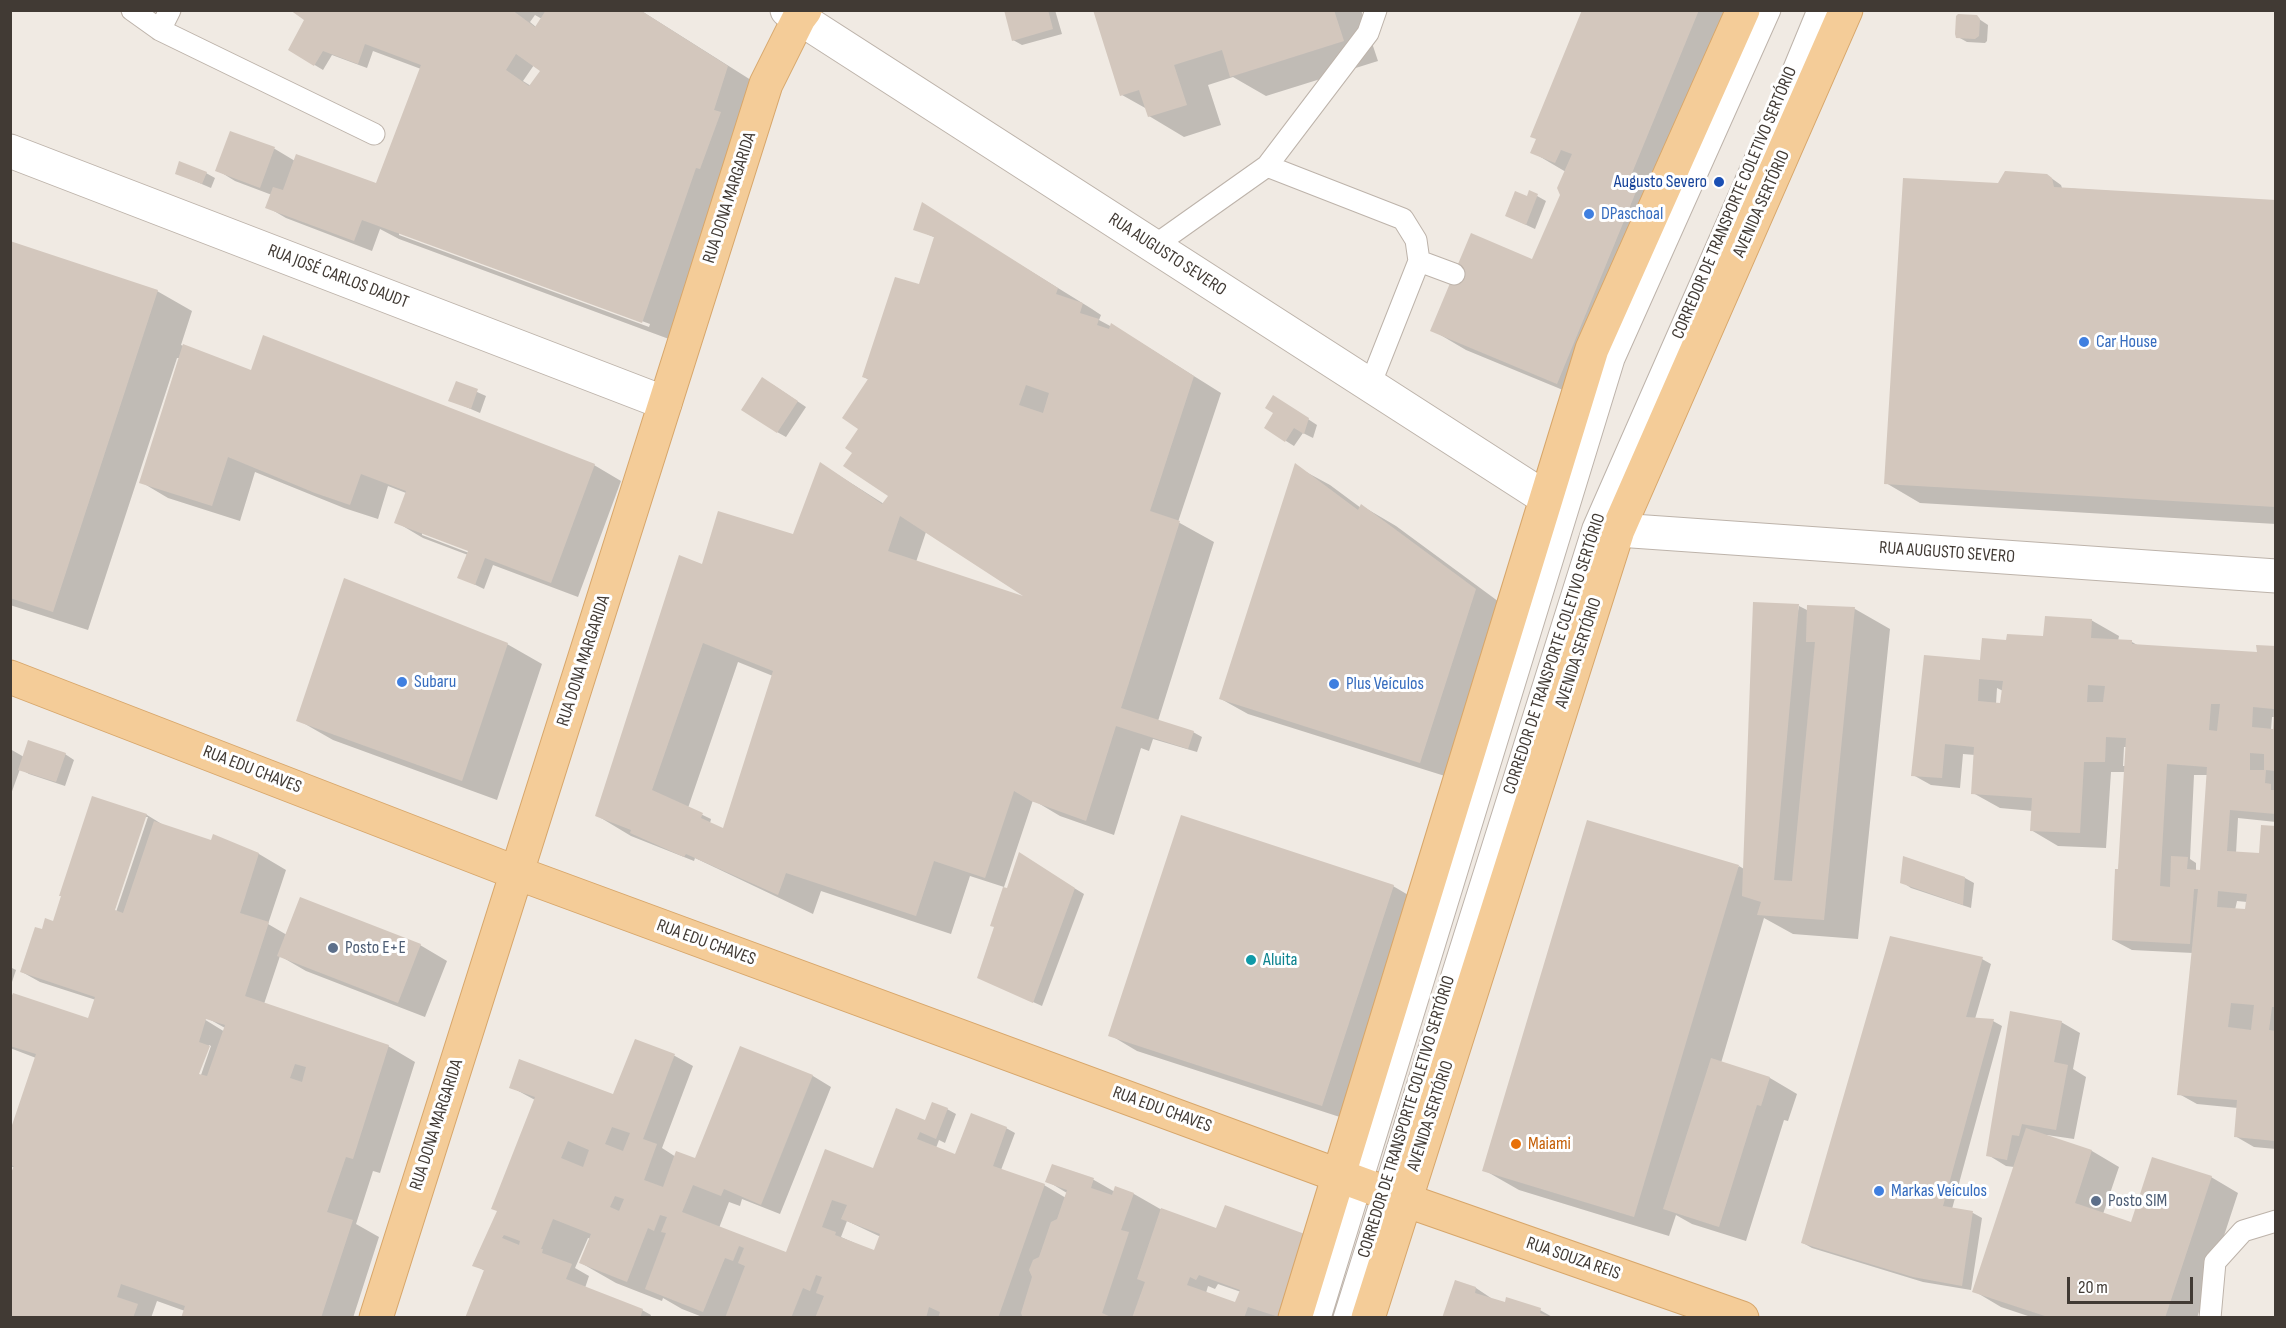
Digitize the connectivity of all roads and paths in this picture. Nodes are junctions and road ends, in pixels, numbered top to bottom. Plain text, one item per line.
1 (132, 10) edge
2 (170, 10) edge
3 (1376, 10) edge
4 (1743, 10) edge
5 (1770, 10) edge
6 (1818, 10) edge
7 (1846, 10) edge
8 (797, 13) edge
9 (160, 30) junction
10 (374, 134) dead end
11 (10, 151) edge
12 (1267, 166) junction
13 (1154, 246) junction
14 (1419, 261) junction
15 (1454, 274) dead end
16 (1370, 385) junction
17 (665, 403) junction
18 (1557, 506) junction
19 (1606, 529) junction
20 (2276, 576) edge
21 (10, 677) edge
22 (517, 873) junction
23 (1372, 1188) junction
24 (2276, 1221) edge
25 (376, 1317) edge
26 (1295, 1317) edge
27 (1320, 1317) edge
28 (1344, 1317) edge
29 (1368, 1317) edge
30 (1742, 1317) edge
31 (2210, 1317) edge

1 - 9 lane
2 - 9 lane
3 - 12 lane
4 - 18 main road, AVENIDA SERTÓRIO
5 - 18 lane, CORREDOR DE TRANSPORTE COLETIVO SERTÓRIO
6 - 19 lane, CORREDOR DE TRANSPORTE COLETIVO SERTÓRIO
7 - 19 main road, AVENIDA SERTÓRIO
8 - 13 street, RUA AUGUSTO SEVERO
8 - 17 main road, RUA DONA MARGARIDA
9 - 10 lane
11 - 17 street, RUA JOSÉ CARLOS DAUDT
12 - 13 lane
12 - 14 lane
13 - 16 street, RUA AUGUSTO SEVERO
14 - 15 lane
14 - 16 lane
16 - 18 street, RUA AUGUSTO SEVERO
17 - 22 main road, RUA DONA MARGARIDA
18 - 23 main road, AVENIDA SERTÓRIO
19 - 20 street, RUA AUGUSTO SEVERO
19 - 23 main road, AVENIDA SERTÓRIO
21 - 22 main road, RUA EDU CHAVES
22 - 23 main road, RUA EDU CHAVES
22 - 25 main road, RUA DONA MARGARIDA
23 - 26 main road, AVENIDA SERTÓRIO
23 - 27 lane, CORREDOR DE TRANSPORTE COLETIVO SERTÓRIO
23 - 28 lane, CORREDOR DE TRANSPORTE COLETIVO SERTÓRIO
23 - 29 main road, AVENIDA SERTÓRIO
23 - 30 main road, RUA SOUZA REIS
24 - 31 lane

